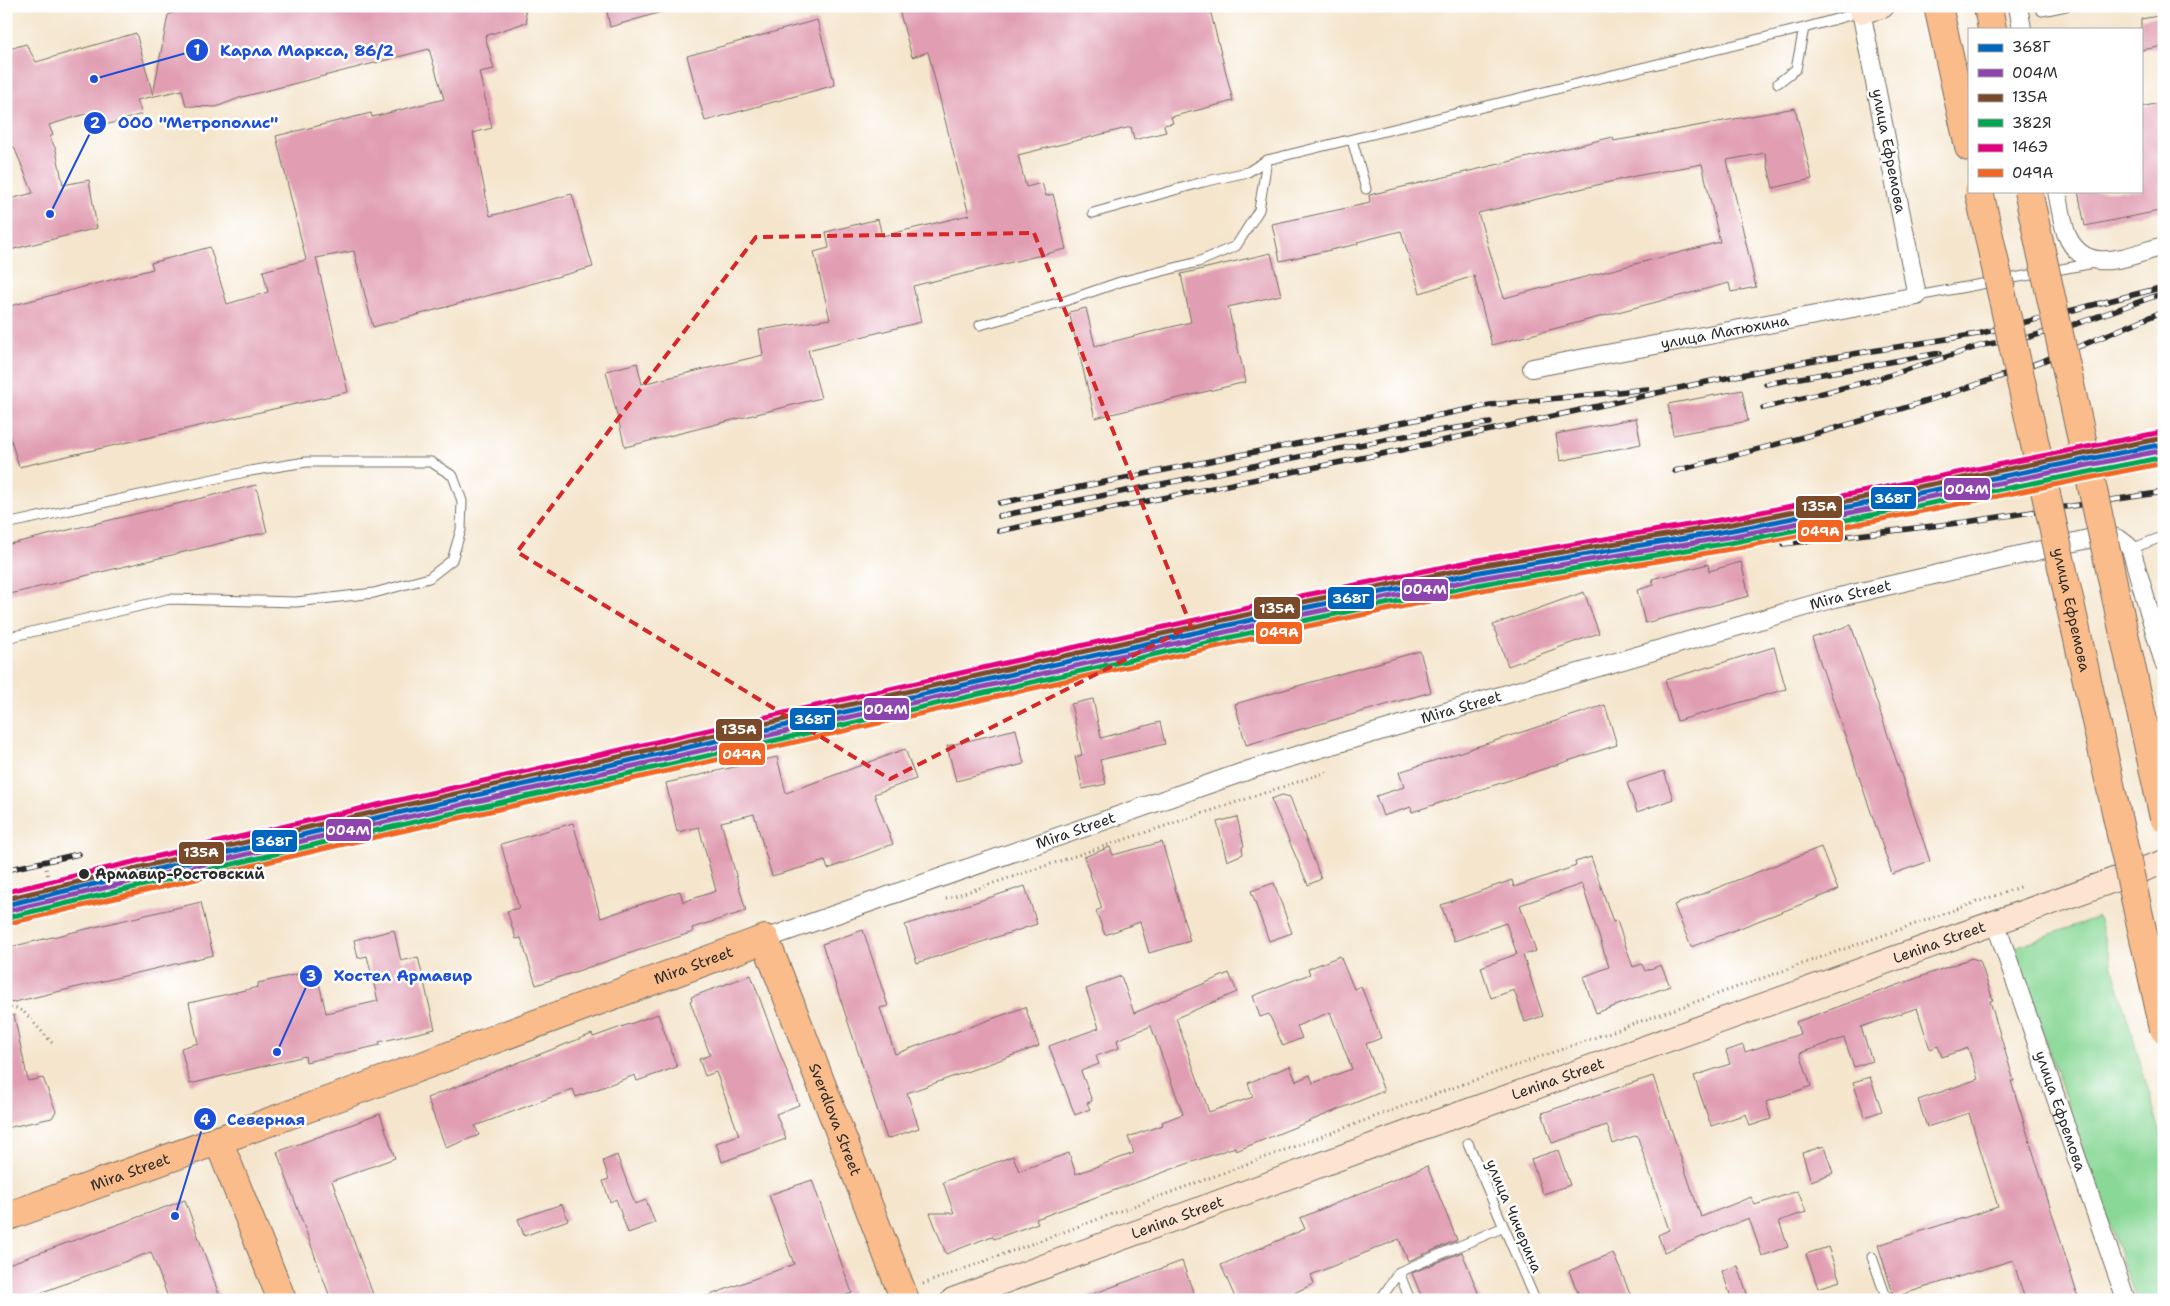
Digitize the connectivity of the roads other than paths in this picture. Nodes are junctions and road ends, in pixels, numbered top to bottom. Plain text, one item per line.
1 (1938, 6) edge
2 (1988, 6) edge
3 (2018, 6) edge
4 (2038, 6) edge
5 (2066, 6) edge
6 (1868, 8) edge
7 (1804, 28) junction
8 (1992, 28) edge
9 (2022, 28) edge
10 (1778, 83) dead end
11 (1352, 140) junction
12 (1968, 142) edge
13 (1268, 160) junction
14 (1366, 189) dead end
15 (1978, 192) edge
16 (2028, 192) edge
17 (2057, 192) edge
18 (1092, 213) dead end
19 (2164, 246) edge
20 (2101, 262) junction
21 (1917, 296) junction
22 (980, 325) dead end
23 (1532, 368) dead end
24 (6, 524) edge
25 (2164, 536) edge
26 (2131, 549) junction
27 (6, 638) edge
28 (2164, 663) edge
29 (2164, 818) edge
30 (2164, 862) edge
31 (1995, 922) junction
32 (765, 939) junction
33 (2164, 1029) edge
34 (218, 1140) junction
35 (1468, 1142) dead end
36 (6, 1217) edge
37 (1504, 1227) junction
38 (1872, 1257) dead end
39 (1399, 1272) junction
40 (282, 1300) edge
41 (905, 1300) edge
42 (953, 1300) edge
43 (1380, 1300) edge
44 (1410, 1300) edge
45 (1535, 1300) edge
46 (1887, 1300) edge
47 (2126, 1300) edge

1 - 12 main road
2 - 8 main road
3 - 9 street
4 - 5 lane
6 - 7 lane
6 - 21 street, улица Ефремова
7 - 10 lane
7 - 11 lane
11 - 13 lane
11 - 14 lane
13 - 18 lane
13 - 22 lane
15 - 33 main road, улица Ефремова, bridge
16 - 29 main road, bridge
17 - 20 street
19 - 20 street
20 - 21 lane
21 - 23 street, улица Матюхина
24 - 27 lane
25 - 26 lane
26 - 28 street
26 - 32 street, Mira Street
30 - 31 street, Lenina Street
31 - 42 street, Lenina Street
31 - 47 street, улица Ефремова
32 - 34 main road, Mira Street
32 - 41 main road, Sverdlova Street
34 - 36 main road, Mira Street
34 - 40 main road
35 - 37 lane, улица Чичерина
37 - 39 lane
37 - 45 lane, улица Чичерина
38 - 46 lane
39 - 43 lane
39 - 44 lane

